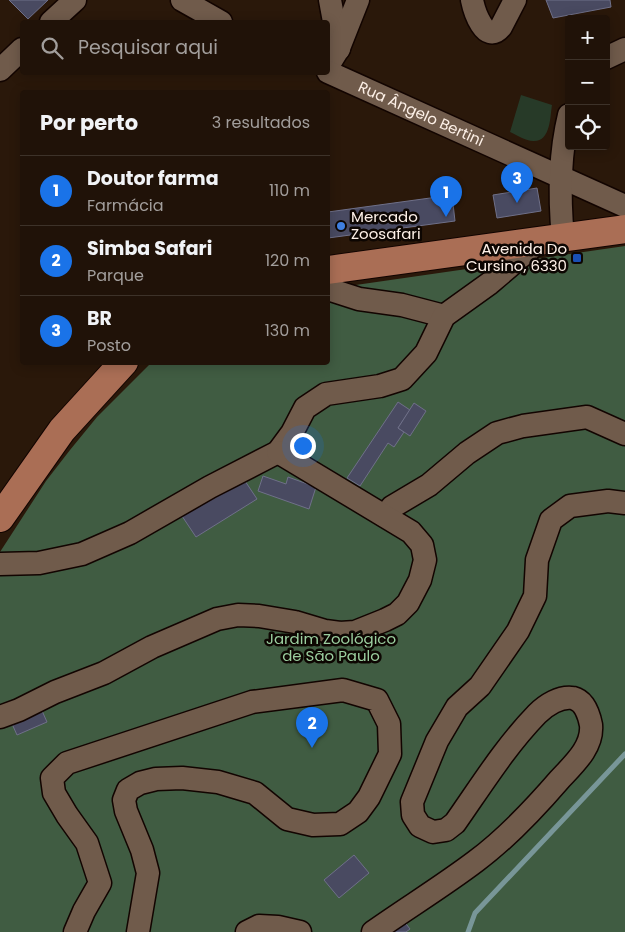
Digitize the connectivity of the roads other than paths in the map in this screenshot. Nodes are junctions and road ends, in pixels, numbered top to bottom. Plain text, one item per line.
1 (75, 0) edge
2 (182, 0) edge
3 (330, 0) edge
4 (358, 0) edge
5 (514, 0) edge
6 (477, 5) edge
7 (53, 20) edge
8 (217, 20) edge
9 (625, 49) edge
10 (20, 52) edge
11 (610, 56) edge
12 (333, 57) edge
13 (0, 70) edge
14 (330, 73) edge
15 (565, 131) edge
16 (560, 177) junction
17 (625, 206) edge
18 (625, 229) edge
19 (551, 240) junction
20 (330, 270) edge
21 (330, 290) edge
22 (444, 316) junction
23 (121, 365) edge
24 (625, 434) edge
25 (278, 452) junction
26 (625, 502) edge
27 (385, 516) junction
28 (0, 518) edge
29 (0, 564) edge
30 (0, 717) edge
31 (75, 932) edge
32 (138, 932) edge
33 (246, 932) edge
34 (300, 932) edge
35 (373, 932) edge

1 - 7 street
2 - 8 street
3 - 12 street
4 - 12 street
5 - 6 street
9 - 11 street
10 - 13 street
14 - 16 street, Rua Ângelo Bertini
15 - 16 street
16 - 17 street, Rua Ângelo Bertini
16 - 19 street
18 - 19 main road
19 - 20 main road
19 - 22 street
21 - 22 street
22 - 25 street
23 - 28 main road
24 - 27 street
25 - 27 street
25 - 29 street
26 - 35 street
27 - 30 street
31 - 32 street
33 - 34 street

